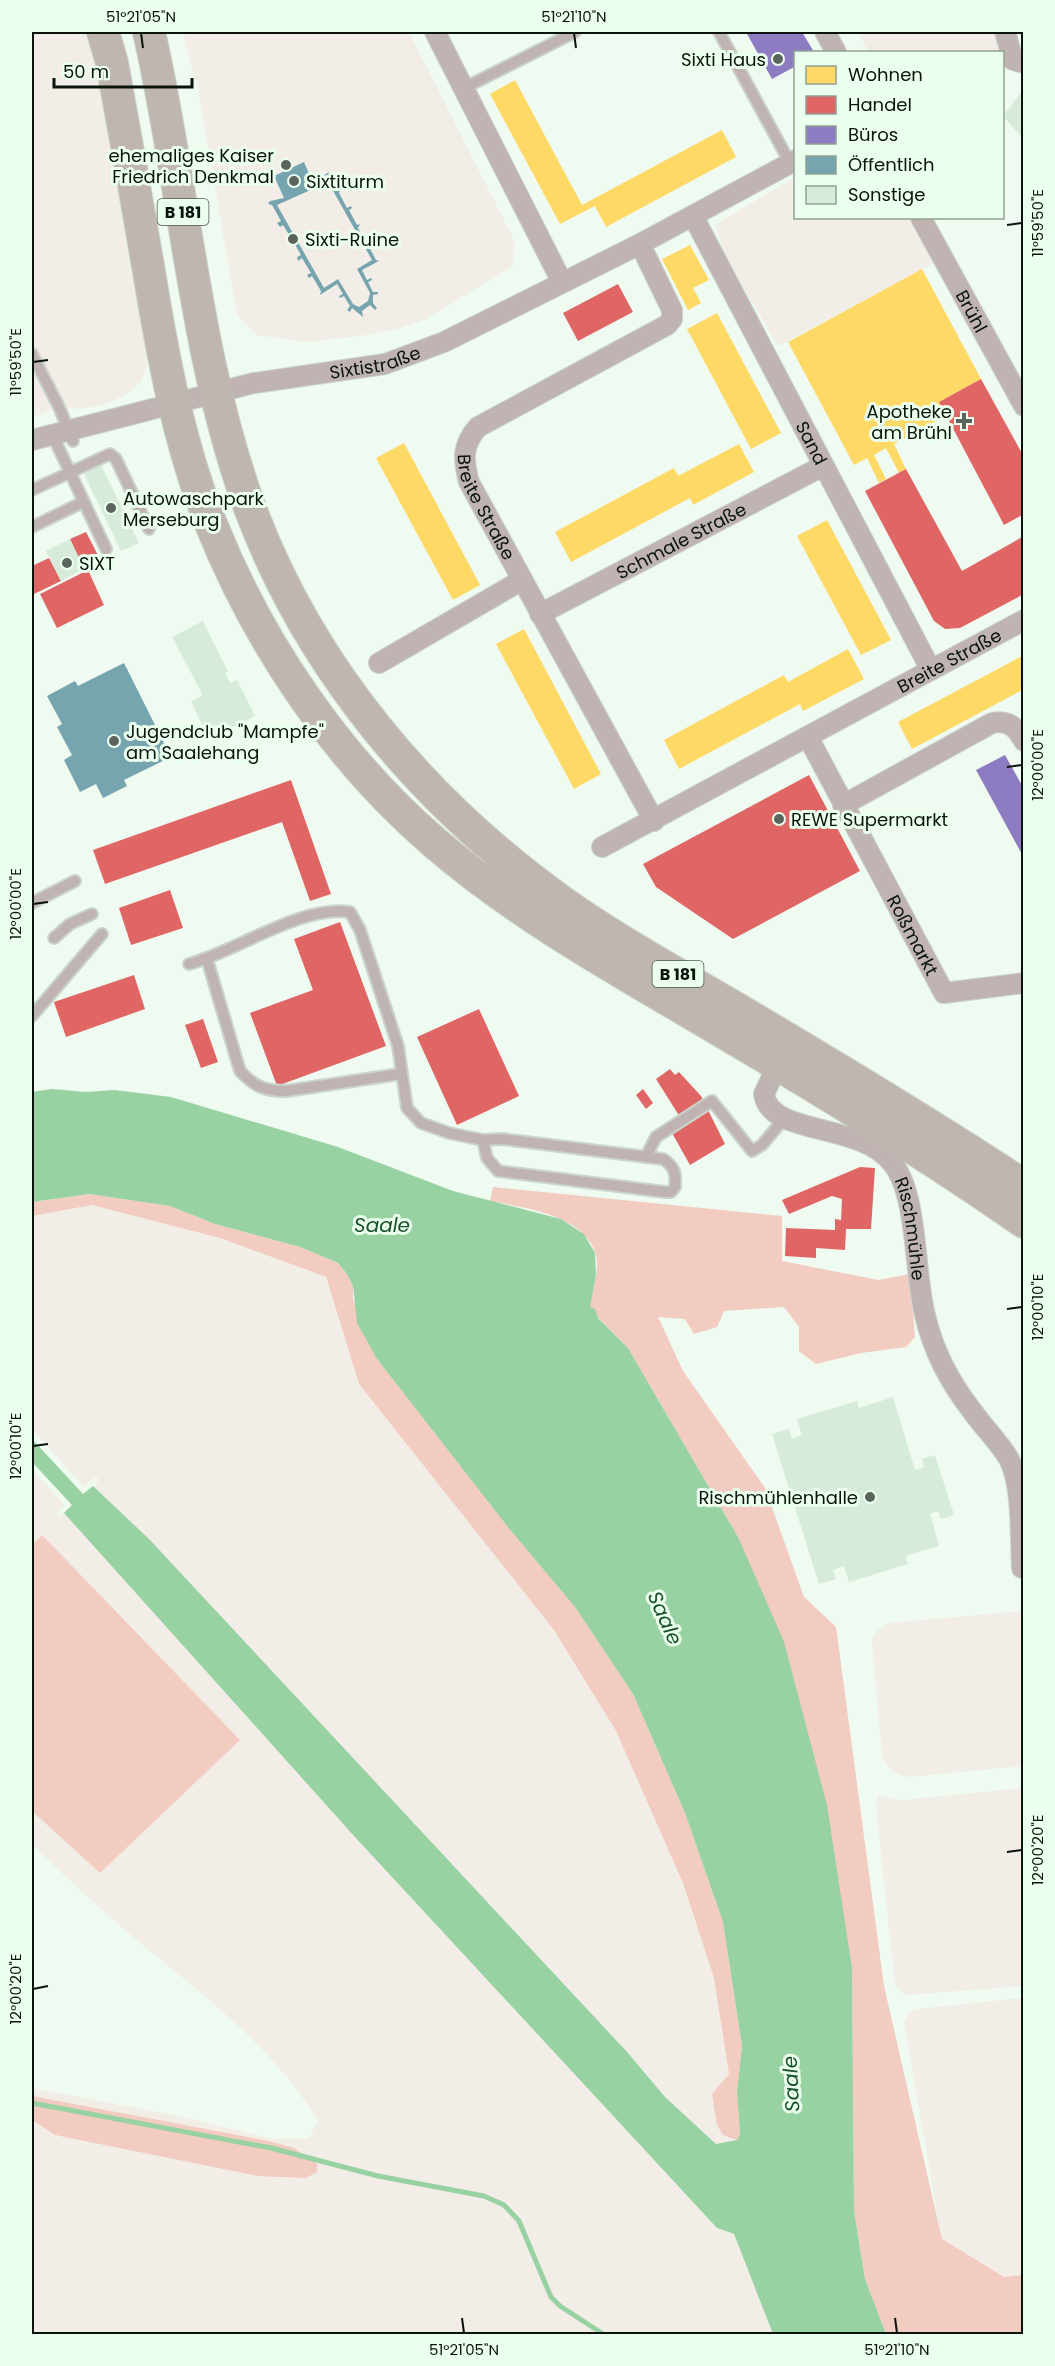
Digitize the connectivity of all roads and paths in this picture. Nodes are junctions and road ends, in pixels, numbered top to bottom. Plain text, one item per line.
1 (103, 32) edge
2 (149, 32) edge
3 (435, 32) edge
4 (575, 32) edge
5 (719, 32) edge
6 (825, 32) edge
7 (1005, 32) edge
8 (835, 51) edge
9 (1013, 66) edge
10 (464, 88) junction
11 (793, 162) edge
12 (693, 216) junction
13 (922, 219) edge
14 (640, 244) junction
15 (562, 282) junction
16 (32, 354) edge
17 (216, 392) junction
18 (174, 403) junction
19 (1023, 406) edge
20 (65, 435) junction
21 (32, 440) edge
22 (823, 466) junction
23 (69, 472) junction
24 (32, 490) edge
25 (83, 502) junction
26 (32, 527) edge
27 (149, 529) dead end
28 (106, 549) dead end
29 (522, 580) junction
30 (540, 614) junction
31 (1023, 620) edge
32 (379, 663) dead end
33 (931, 670) junction
34 (808, 737) junction
35 (1023, 741) edge
36 (843, 805) junction
37 (654, 821) junction
38 (602, 848) dead end
39 (75, 881) dead end
40 (32, 903) edge
41 (92, 914) dead end
42 (102, 934) dead end
43 (54, 938) dead end
44 (207, 959) junction
45 (189, 964) dead end
46 (1023, 984) edge
47 (32, 1016) edge
48 (778, 1064) junction
49 (400, 1074) junction
50 (783, 1120) junction
51 (483, 1140) junction
52 (646, 1158) junction
53 (1023, 1186) edge
54 (1023, 1222) edge
55 (1016, 1459) edge
56 (1022, 1568) edge

1 - 18 main road, B 181
2 - 17 main road, B 181
3 - 10 street
4 - 10 lane
5 - 11 lane
6 - 8 street
7 - 9 street
10 - 15 street
11 - 12 street, Sixtistraße
12 - 14 street, Sixtistraße
12 - 22 street, Sand
13 - 19 street, Brühl
14 - 15 street, Sixtistraße
14 - 29 street, Breite Straße
15 - 17 street, Sixtistraße
16 - 20 lane
17 - 18 street, Sixtistraße
17 - 53 main road, B 181
18 - 20 street, Sixtistraße
18 - 48 main road, B 181
20 - 21 street, Sixtistraße
20 - 23 lane
22 - 30 street, Schmale Straße
22 - 33 street, Sand
23 - 24 lane
23 - 25 lane
23 - 27 lane
25 - 26 lane
25 - 28 lane
29 - 30 street, Breite Straße
29 - 32 street
30 - 37 street, Breite Straße
31 - 33 street, Breite Straße
33 - 34 street, Breite Straße
34 - 36 street, Roßmarkt
34 - 37 street, Breite Straße
35 - 36 street
36 - 46 street, Roßmarkt
37 - 38 street, Breite Straße
39 - 40 lane
41 - 43 lane
42 - 47 lane
44 - 45 lane
44 - 49 lane
44 - 49 lane
48 - 50 street
48 - 54 main road, B 181
49 - 51 lane
50 - 52 lane
50 - 55 street, Rischmühle
51 - 52 lane
51 - 52 lane
55 - 56 street, Rischmühle

